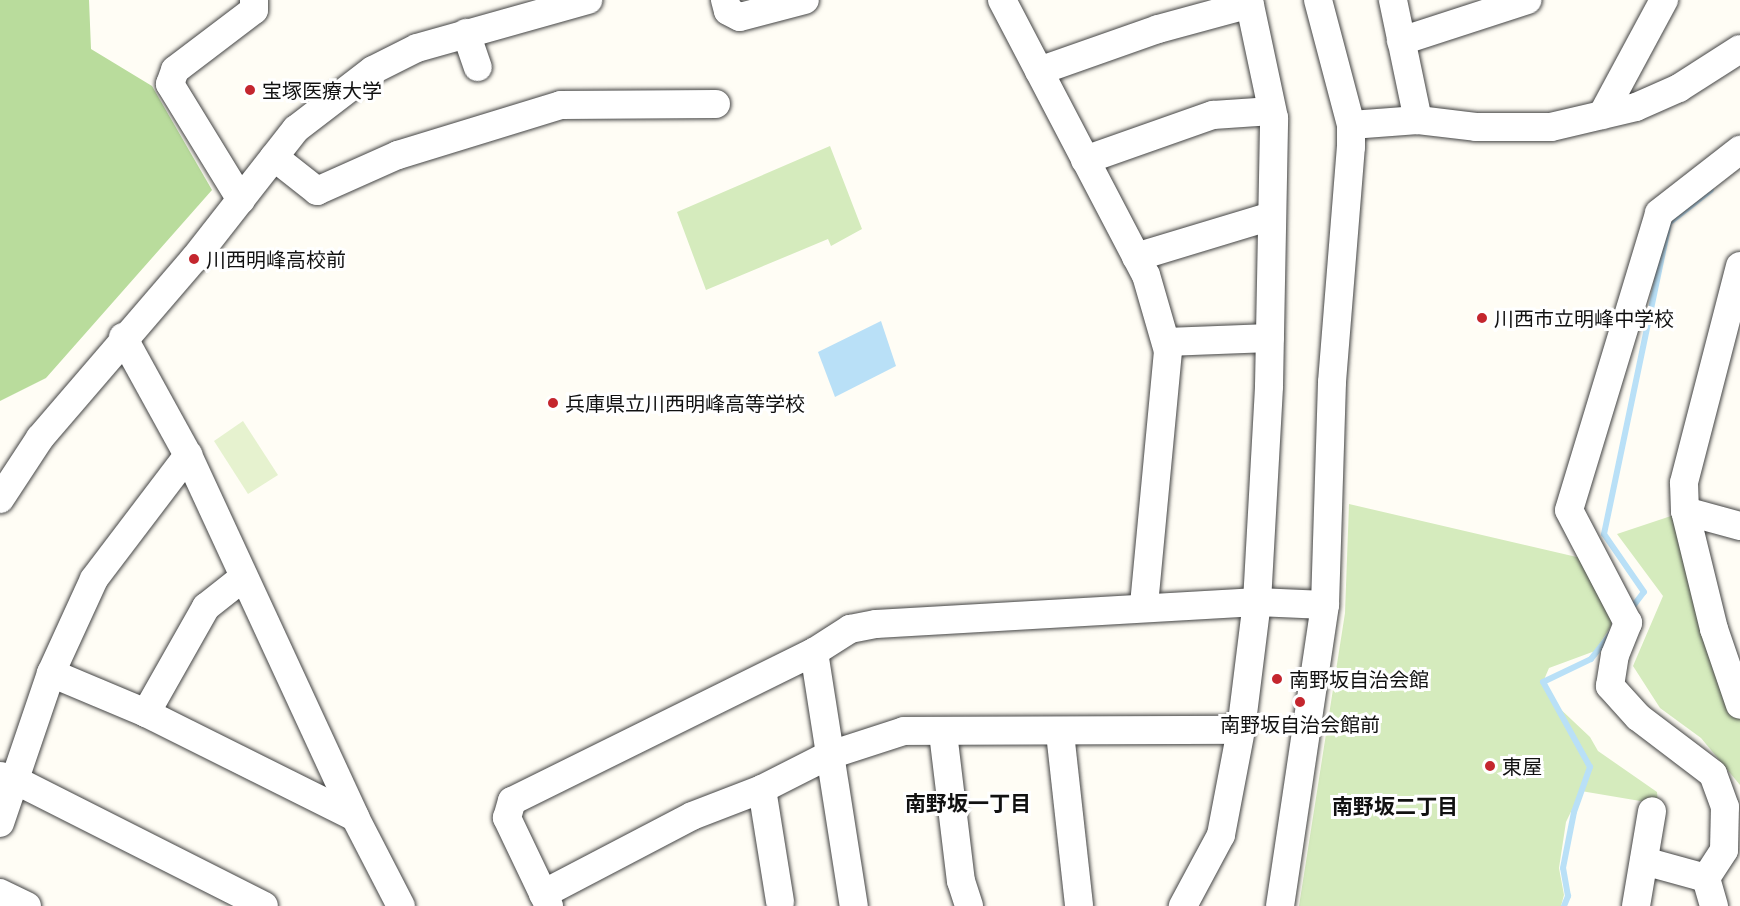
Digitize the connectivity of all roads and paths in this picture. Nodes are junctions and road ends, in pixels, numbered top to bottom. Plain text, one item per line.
1 (254, 0) edge
2 (588, 0) edge
3 (725, 0) edge
4 (804, 0) edge
5 (1002, 0) edge
6 (1318, 0) edge
7 (1393, 0) edge
8 (1527, 0) edge
9 (1664, 0) edge
10 (1250, 2) edge
11 (466, 33) junction
12 (1401, 41) junction
13 (1740, 49) edge
14 (478, 67) dead end
15 (1039, 71) junction
16 (716, 104) dead end
17 (1272, 111) junction
18 (1602, 115) junction
19 (1418, 120) junction
20 (1351, 125) junction
21 (1740, 150) edge
22 (274, 157) junction
23 (1085, 160) junction
24 (241, 200) junction
25 (1272, 216) junction
26 (1136, 257) junction
27 (1740, 266) edge
28 (123, 337) junction
29 (1270, 338) junction
30 (1166, 342) junction
31 (188, 455) junction
32 (0, 499) edge
33 (1685, 511) junction
34 (1740, 526) edge
35 (244, 577) junction
36 (1257, 602) junction
37 (1325, 605) junction
38 (1144, 607) junction
39 (1727, 632) edge
40 (814, 651) junction
41 (51, 672) junction
42 (1740, 705) edge
43 (146, 713) junction
44 (1241, 730) junction
45 (942, 733) junction
46 (1060, 733) junction
47 (827, 756) junction
48 (6, 778) edge
49 (762, 789) junction
50 (1652, 811) dead end
51 (355, 817) junction
52 (0, 823) edge
53 (1644, 861) junction
54 (1706, 878) junction
55 (0, 893) edge
56 (546, 900) edge
57 (778, 905) edge
58 (27, 906) edge
59 (264, 906) edge
60 (401, 906) edge
61 (854, 906) edge
62 (969, 906) edge
63 (1079, 906) edge
64 (1183, 906) edge
65 (1280, 906) edge
66 (1636, 906) edge
67 (1714, 906) edge

1 - 24 street
2 - 11 street
3 - 4 street
5 - 15 street
6 - 20 street
7 - 12 street
8 - 12 street
9 - 18 street
10 - 15 street
10 - 17 street
11 - 14 street
11 - 22 street
12 - 19 street
13 - 18 street
15 - 23 street
16 - 22 street
17 - 23 street
17 - 25 street
18 - 19 street
19 - 20 street
20 - 37 street
21 - 54 street
22 - 24 street
23 - 26 street
24 - 28 street
25 - 26 street
25 - 29 street
26 - 30 street
27 - 33 street
28 - 31 street
28 - 32 street
29 - 30 street
29 - 36 street
30 - 38 street
31 - 35 street
31 - 41 street
33 - 34 street
33 - 39 street
35 - 43 street
35 - 51 street
36 - 37 street
36 - 38 street
36 - 44 street
37 - 65 street
38 - 40 street
39 - 42 street
40 - 47 street
40 - 56 street
41 - 43 street
41 - 48 street
43 - 51 street
44 - 46 street
44 - 64 street
45 - 46 street
45 - 47 street
45 - 62 street
46 - 63 street
47 - 49 street
47 - 61 street
48 - 52 street
48 - 59 street
49 - 56 street
49 - 57 street
50 - 53 street
51 - 60 street
53 - 54 street
53 - 66 street
54 - 67 street
55 - 58 street

